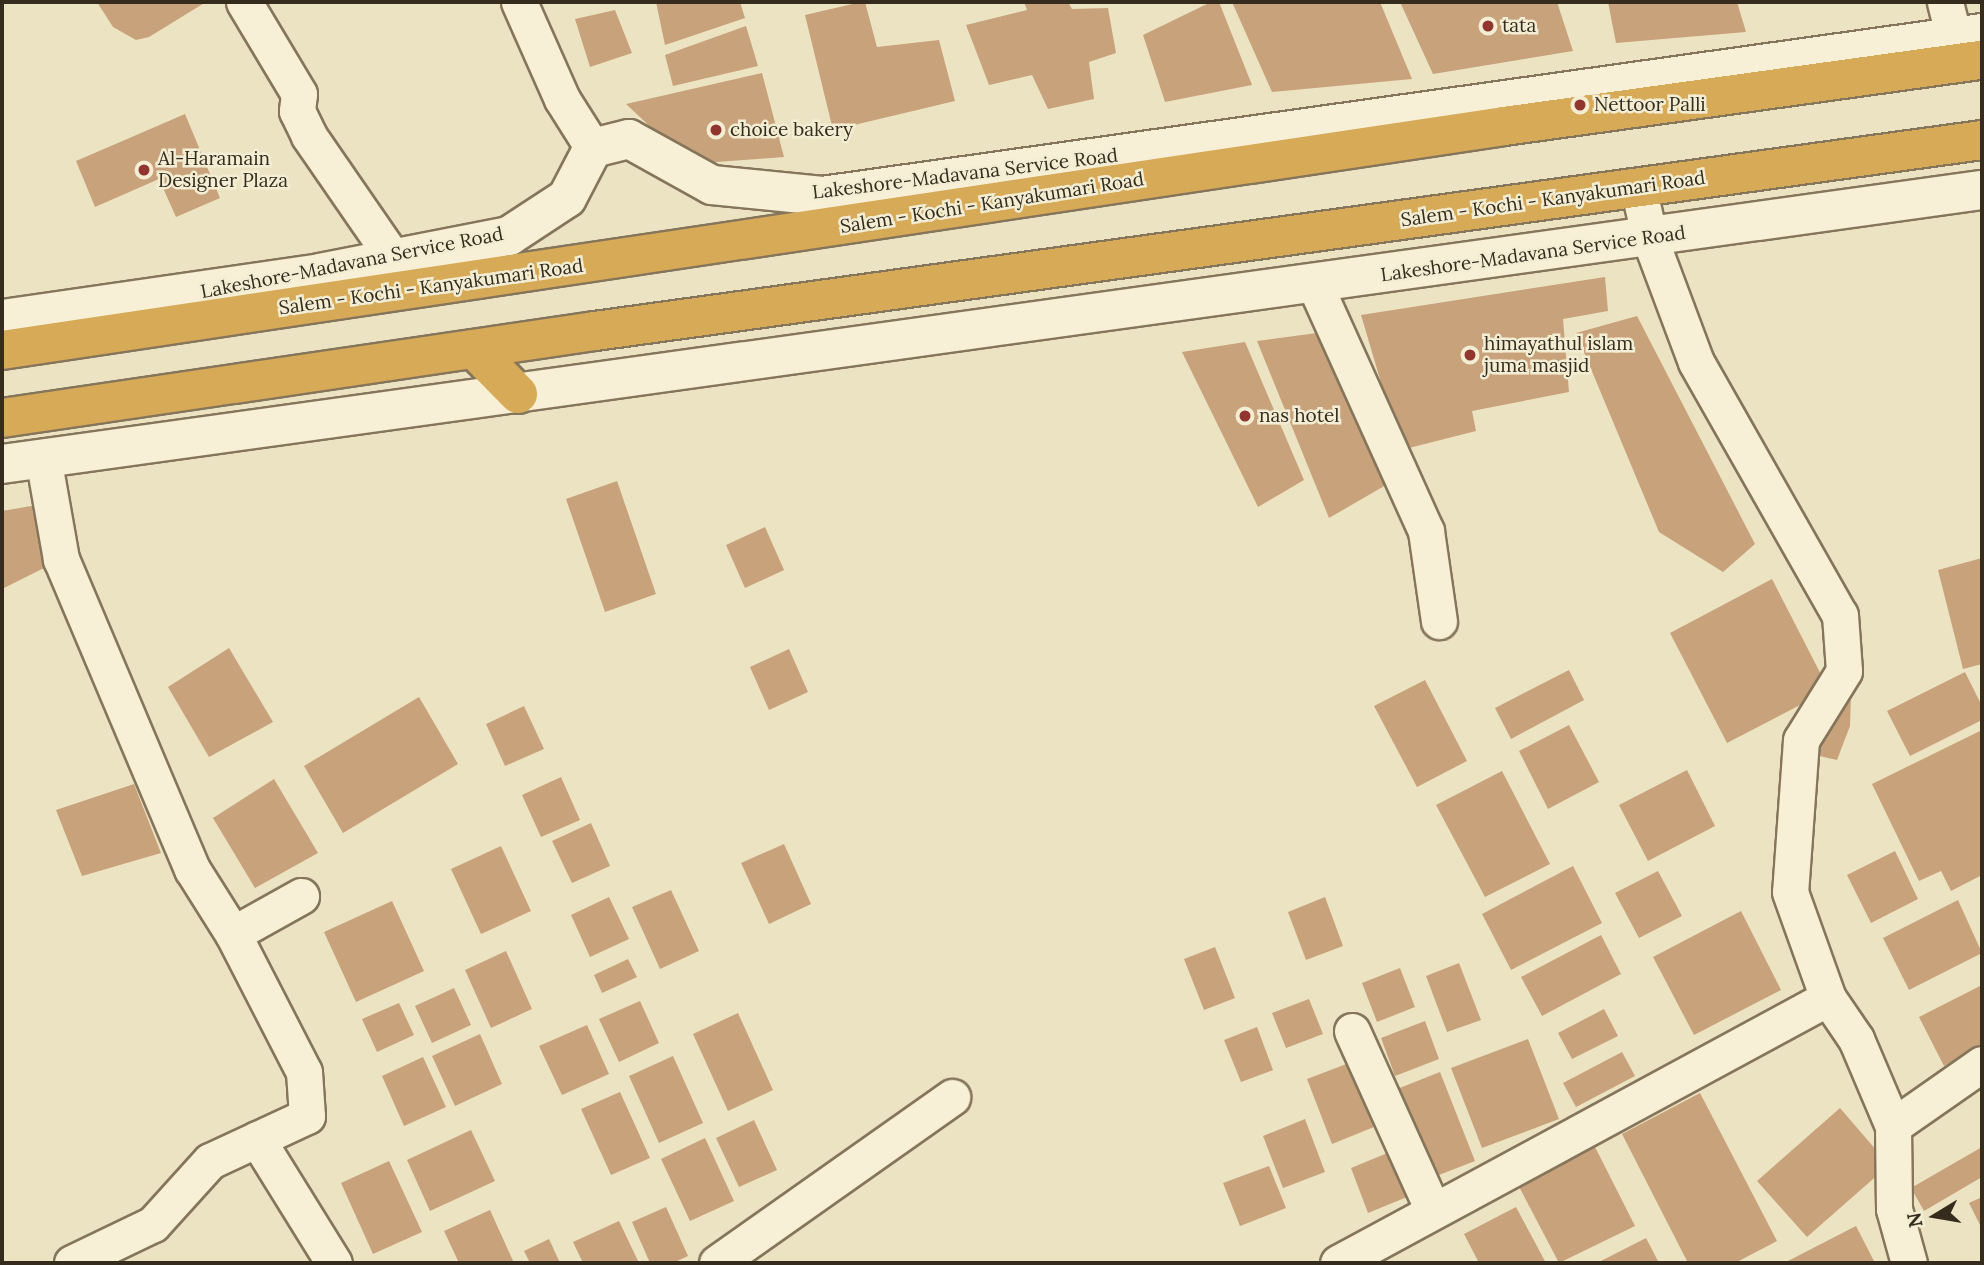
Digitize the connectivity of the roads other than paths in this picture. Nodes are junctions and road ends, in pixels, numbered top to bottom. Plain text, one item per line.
1 (244, 2) edge
2 (519, 2) edge
3 (1966, 33) edge
4 (1982, 140) edge
5 (593, 148) junction
6 (1638, 187) junction
7 (1982, 190) edge
8 (1650, 239) junction
9 (394, 259) junction
10 (1314, 283) junction
11 (2, 319) edge
12 (474, 349) junction
13 (2, 350) edge
14 (518, 394) junction
15 (2, 418) edge
16 (43, 457) junction
17 (2, 464) edge
18 (1439, 621) dead end
19 (301, 896) dead end
20 (233, 934) junction
21 (1828, 998) junction
22 (1352, 1031) dead end
23 (1982, 1064) edge
24 (952, 1097) dead end
25 (1893, 1126) junction
26 (257, 1139) junction
27 (1433, 1210) junction
28 (72, 1263) edge
29 (334, 1263) edge
30 (717, 1263) edge
31 (1338, 1263) edge
32 (1909, 1263) edge

1 - 9 street
2 - 5 street
3 - 5 street, Lakeshore-Madavana Service Road
3 - 13 highway, Salem - Kochi - Kanyakumari Road
4 - 6 highway, Salem - Kochi - Kanyakumari Road
5 - 9 street, Lakeshore-Madavana Service Road
6 - 8 street
6 - 12 highway, Salem - Kochi - Kanyakumari Road
7 - 8 street, Lakeshore-Madavana Service Road
8 - 10 street, Lakeshore-Madavana Service Road
8 - 21 street
9 - 11 street, Lakeshore-Madavana Service Road
10 - 14 street, Lakeshore-Madavana Service Road
10 - 18 street
12 - 14 highway
12 - 15 highway, Salem - Kochi - Kanyakumari Road
14 - 16 street, Lakeshore-Madavana Service Road
16 - 17 street, Lakeshore-Madavana Service Road
16 - 20 street
19 - 20 street
20 - 26 street
21 - 25 street
21 - 27 street
22 - 27 street
23 - 25 street
24 - 30 street
25 - 32 street
26 - 28 street
26 - 29 street
27 - 31 street

